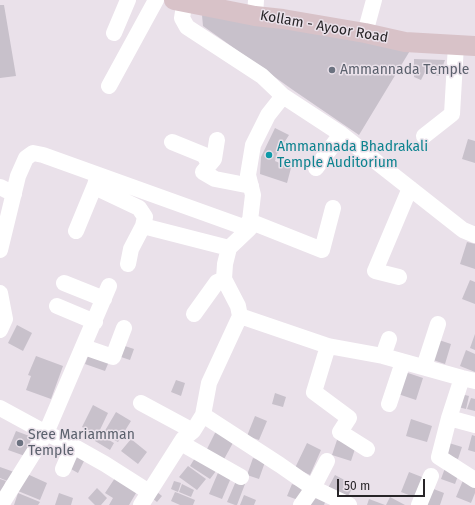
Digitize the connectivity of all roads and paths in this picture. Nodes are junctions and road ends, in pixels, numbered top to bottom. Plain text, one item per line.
1 (128, 0) edge
2 (156, 0) edge
3 (374, 0) edge
4 (181, 1) edge
5 (256, 8) edge
6 (114, 33) dead end
7 (365, 33) junction
8 (465, 45) edge
9 (109, 86) dead end
10 (283, 96) junction
11 (341, 134) junction
12 (424, 136) dead end
13 (217, 140) dead end
14 (172, 142) dead end
15 (209, 164) junction
16 (316, 168) dead end
17 (97, 180) junction
18 (252, 186) junction
19 (410, 188) junction
20 (7, 191) edge
21 (333, 208) dead end
22 (249, 225) junction
23 (143, 226) junction
24 (76, 231) dead end
25 (475, 235) edge
26 (229, 248) junction
27 (0, 250) edge
28 (128, 264) dead end
29 (399, 277) dead end
30 (224, 279) junction
31 (64, 283) dead end
32 (0, 293) edge
33 (58, 306) dead end
34 (194, 314) dead end
35 (240, 316) junction
36 (95, 322) junction
37 (438, 324) dead end
38 (124, 328) dead end
39 (0, 330) edge
40 (389, 339) dead end
41 (328, 346) junction
42 (84, 347) junction
43 (383, 356) junction
44 (403, 362) junction
45 (424, 367) junction
46 (469, 380) edge
47 (141, 403) dead end
48 (389, 404) dead end
49 (0, 408) edge
50 (203, 415) junction
51 (449, 418) junction
52 (475, 425) edge
53 (193, 431) junction
54 (46, 433) junction
55 (181, 443) junction
56 (73, 446) junction
57 (367, 449) dead end
58 (327, 461) dead end
59 (63, 469) dead end
60 (431, 476) dead end
61 (241, 477) dead end
62 (475, 480) edge
63 (313, 488) junction
64 (146, 500) edge
65 (1, 505) edge
66 (301, 505) edge
67 (349, 505) edge
68 (419, 505) edge

1 - 6 street
2 - 9 street
3 - 7 street
4 - 5 main road, Kollam - Ayoor Road
4 - 10 street
5 - 7 main road, Kollam - Ayoor Road
7 - 8 main road, Kollam - Ayoor Road
8 - 12 street
10 - 11 street
10 - 18 street
11 - 16 street
11 - 19 street
13 - 15 street
14 - 15 street
15 - 18 street
17 - 20 street
17 - 22 street
17 - 23 street
17 - 24 street
18 - 22 street
19 - 25 street
19 - 29 street
20 - 27 street
21 - 22 street
22 - 26 street
23 - 26 street
23 - 28 street
26 - 30 street
30 - 34 street
30 - 35 street
31 - 36 street
32 - 39 street
33 - 36 street
35 - 41 street
35 - 50 street
36 - 42 street
37 - 45 street
38 - 42 street
40 - 43 street
41 - 43 street
41 - 57 street
42 - 54 street
43 - 44 street
44 - 45 street
44 - 48 street
45 - 46 street
46 - 51 street
47 - 53 street
49 - 54 street
50 - 53 street
50 - 63 street
51 - 52 street
51 - 62 street
53 - 55 street
54 - 56 street
54 - 65 street
55 - 61 street
55 - 64 street
56 - 59 street
56 - 64 street
58 - 63 street
60 - 68 street
63 - 66 street
63 - 67 street

